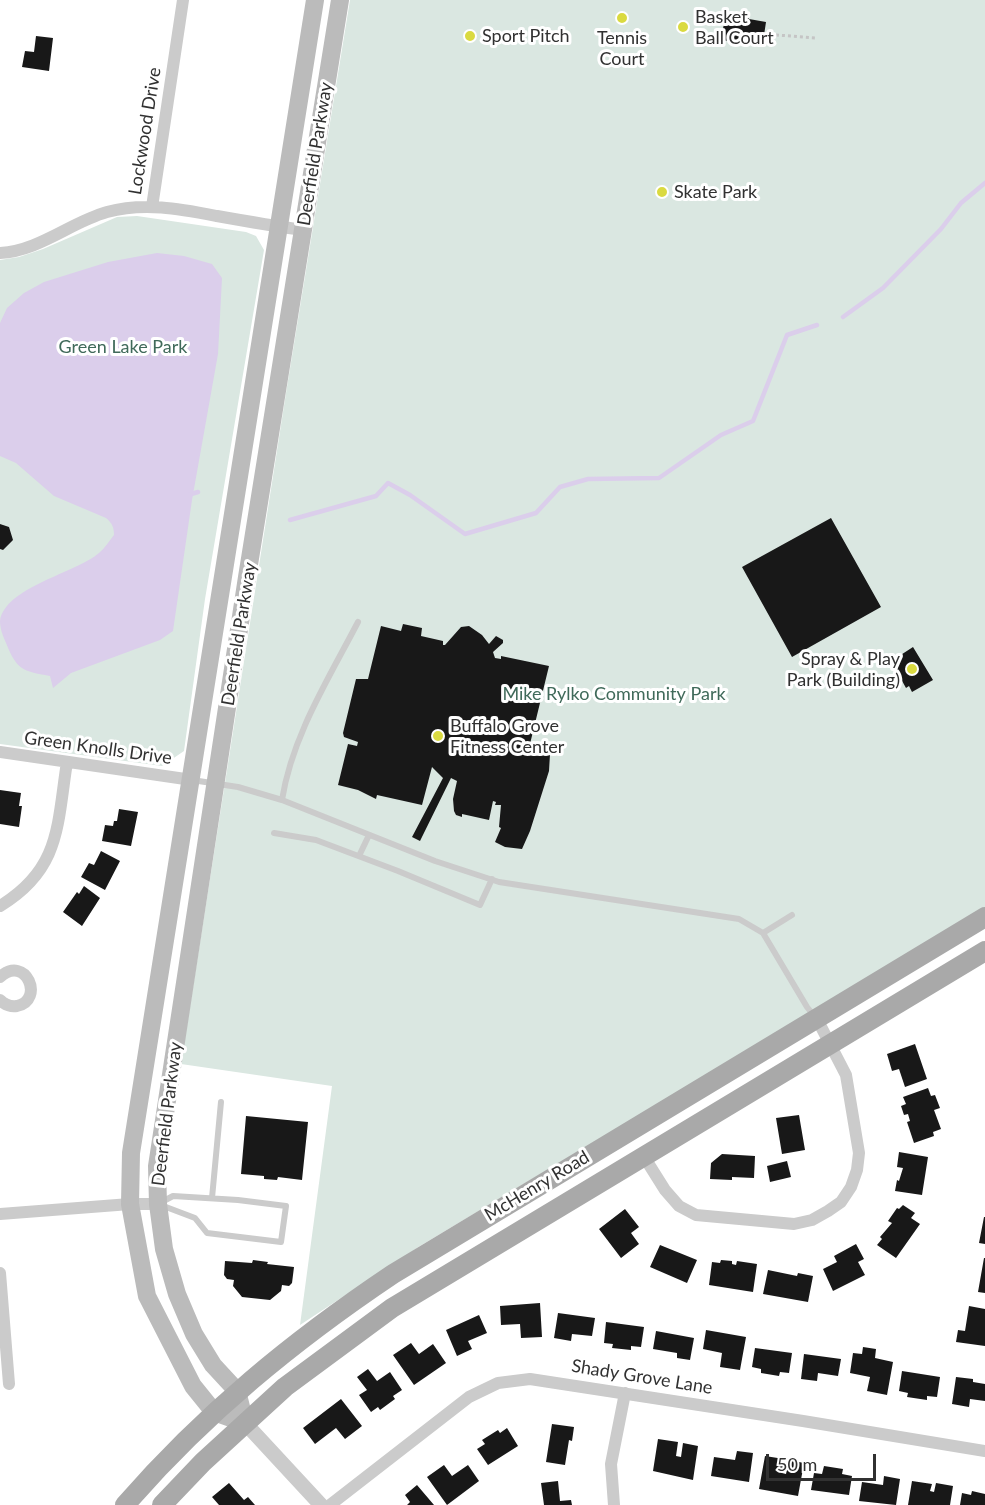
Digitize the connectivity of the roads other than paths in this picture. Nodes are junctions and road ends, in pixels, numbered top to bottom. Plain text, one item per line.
1 (183, 0) edge
2 (315, 0) edge
3 (340, 0) edge
4 (152, 207) junction
5 (278, 227) junction
6 (303, 230) junction
7 (0, 253) edge
8 (358, 622) dead end
9 (0, 752) edge
10 (67, 762) junction
11 (192, 780) junction
12 (216, 784) junction
13 (282, 800) junction
14 (274, 832) dead end
15 (369, 835) junction
16 (359, 856) junction
17 (492, 879) junction
18 (0, 906) edge
19 (792, 915) dead end
20 (985, 917) edge
21 (763, 933) junction
22 (985, 951) edge
23 (2, 971) edge
24 (0, 1000) edge
25 (816, 1017) junction
26 (830, 1044) junction
27 (220, 1102) dead end
28 (643, 1155) junction
29 (212, 1198) junction
30 (130, 1204) junction
31 (158, 1204) junction
32 (0, 1214) edge
33 (0, 1273) edge
34 (9, 1384) dead end
35 (237, 1391) junction
36 (625, 1392) junction
37 (214, 1412) junction
38 (245, 1423) junction
39 (985, 1451) edge
40 (125, 1505) edge
41 (162, 1505) edge
42 (321, 1505) edge
43 (330, 1505) edge
44 (614, 1505) edge

1 - 4 street, Lockwood Drive
2 - 5 main road, Deerfield Parkway
3 - 6 main road, Deerfield Parkway
4 - 5 street
4 - 7 street, Lockwood Drive
5 - 6 street
5 - 11 main road, Deerfield Parkway
6 - 12 main road, Deerfield Parkway
8 - 13 lane
9 - 10 street, Green Knolls Drive
10 - 11 street, Green Knolls Drive
10 - 18 street
11 - 12 lane
11 - 30 main road, Deerfield Parkway
12 - 13 lane
12 - 31 main road, Deerfield Parkway
13 - 15 lane
14 - 16 lane
15 - 16 lane
15 - 17 lane
16 - 17 lane
17 - 21 lane
19 - 21 lane
20 - 25 main road, McHenry Road
21 - 25 lane
22 - 26 main road, McHenry Road
23 - 24 street
25 - 26 street
25 - 35 main road, McHenry Road
26 - 28 main road, McHenry Road
26 - 28 street
27 - 29 lane
28 - 38 main road, McHenry Road
29 - 31 lane
29 - 31 lane
30 - 31 street
30 - 32 street
30 - 37 main road, Deerfield Parkway
31 - 35 main road, Deerfield Parkway
33 - 34 street
35 - 37 main road, McHenry Road
35 - 38 main road, Deerfield Parkway
36 - 39 street, Shady Grove Lane
36 - 43 street, Shady Grove Lane
36 - 44 street
37 - 38 main road
37 - 40 main road, McHenry Road
38 - 41 main road, McHenry Road
38 - 42 street

